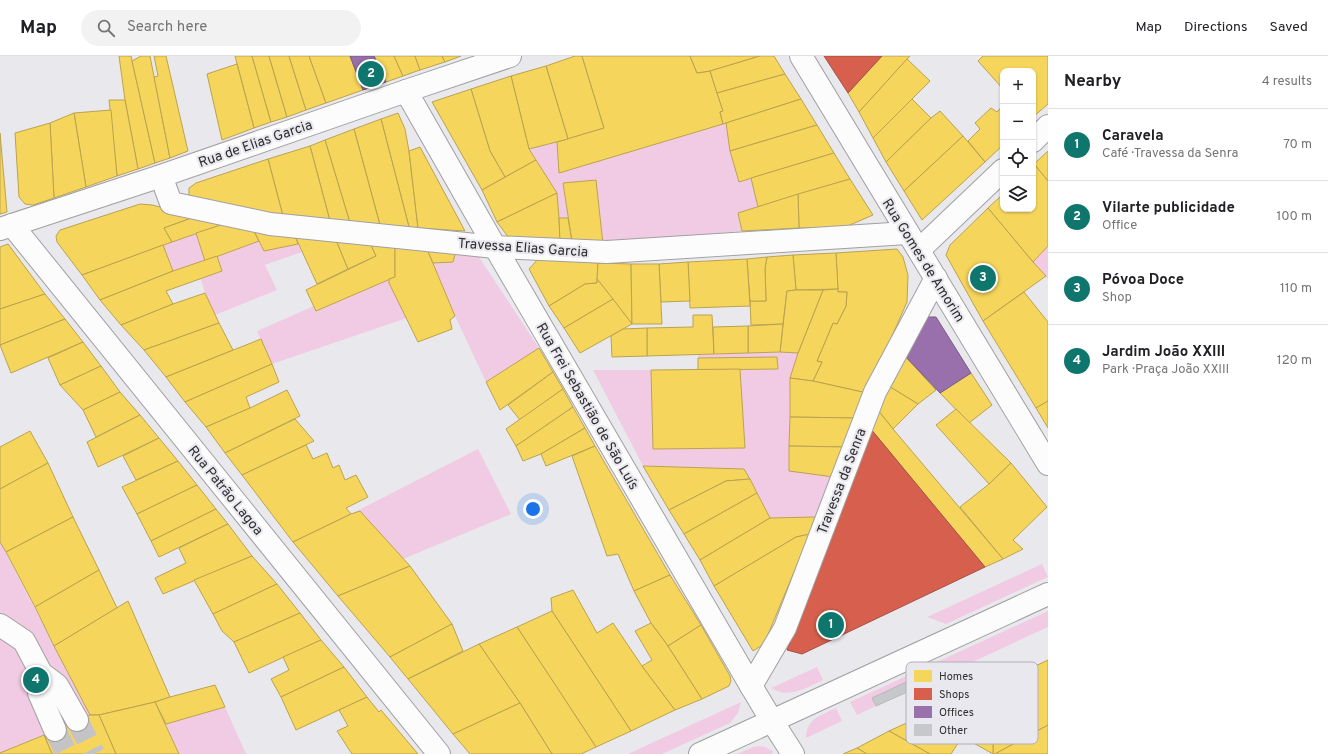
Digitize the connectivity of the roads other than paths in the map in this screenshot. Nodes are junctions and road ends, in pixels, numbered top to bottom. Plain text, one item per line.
1 (510, 56) edge
2 (801, 56) edge
3 (406, 91) junction
4 (1048, 126) edge
5 (1034, 140) edge
6 (1000, 172) edge
7 (161, 176) junction
8 (6, 227) edge
9 (913, 242) junction
10 (495, 247) junction
11 (936, 278) junction
12 (1048, 464) edge
13 (1048, 594) edge
14 (0, 625) edge
15 (41, 673) junction
16 (751, 686) junction
17 (77, 720) tunnel mouth
18 (772, 721) junction
19 (55, 730) tunnel mouth
20 (439, 754) edge
21 (700, 754) edge
22 (793, 754) edge

1 - 3 street, Rua de Elias Garcia
2 - 9 street, Rua Gomes de Amorim
3 - 7 street, Rua de Elias Garcia
3 - 10 street, Rua Frei Sebastião de São Luís
4 - 5 street
6 - 9 street
7 - 8 street, Rua de Elias Garcia
7 - 10 street, Travessa Elias Garcia
8 - 20 street, Rua Patrão Lagoa
9 - 10 street, Travessa Elias Garcia
9 - 11 street, Rua Gomes de Amorim
10 - 16 street, Rua Frei Sebastião de São Luís
11 - 12 street, Rua Gomes de Amorim
11 - 16 street, Travessa da Senra
13 - 18 street
14 - 15 street
15 - 17 street
15 - 19 street
16 - 18 street, Rua Frei Sebastião de São Luís
18 - 21 street
18 - 22 street, Rua Frei Sebastião de São Luís

